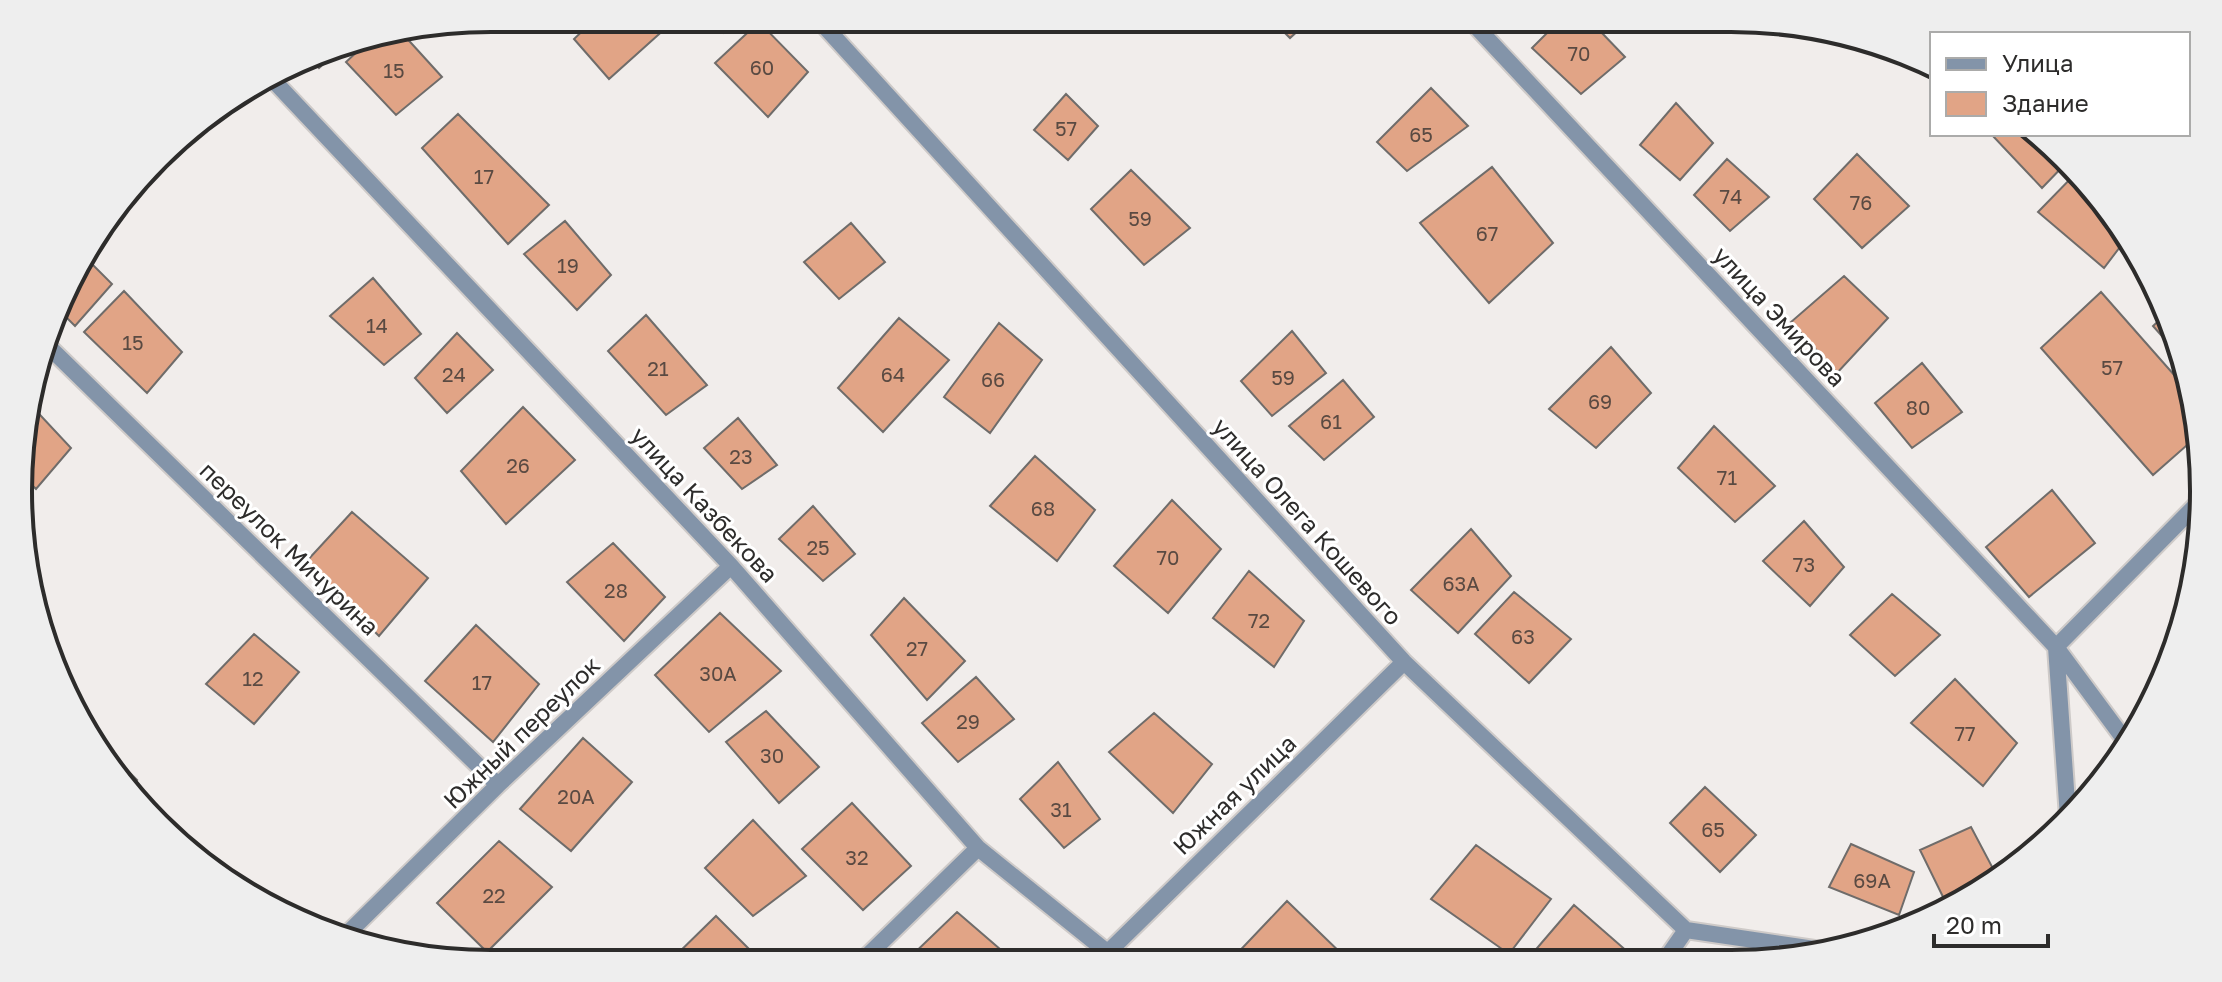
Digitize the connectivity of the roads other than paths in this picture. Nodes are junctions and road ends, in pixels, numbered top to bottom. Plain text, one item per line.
1 (830, 32) edge
2 (1481, 32) edge
3 (277, 85) edge
4 (54, 351) edge
5 (2189, 512) edge
6 (731, 566) junction
7 (2056, 647) junction
8 (1404, 662) junction
9 (2120, 734) edge
10 (498, 785) junction
11 (2067, 804) edge
12 (978, 848) junction
13 (352, 929) edge
14 (1686, 930) junction
15 (1792, 946) edge
16 (873, 950) edge
17 (1095, 950) edge
18 (1110, 950) edge
19 (1672, 950) edge

1 - 8 street, улица Олега Кошевого
2 - 7 street, улица Эмирова
3 - 6 street, улица Казбекова
4 - 10 street, переулок Мичурина
5 - 7 street
6 - 10 street, Южный переулок
6 - 12 street, улица Казбекова
7 - 9 street, улица Эмирова
7 - 11 street
8 - 14 street, улица Олега Кошевого
8 - 18 street, Южная улица
10 - 13 street, Южный переулок
12 - 16 street
12 - 17 street, улица Казбекова
14 - 15 street
14 - 19 street

